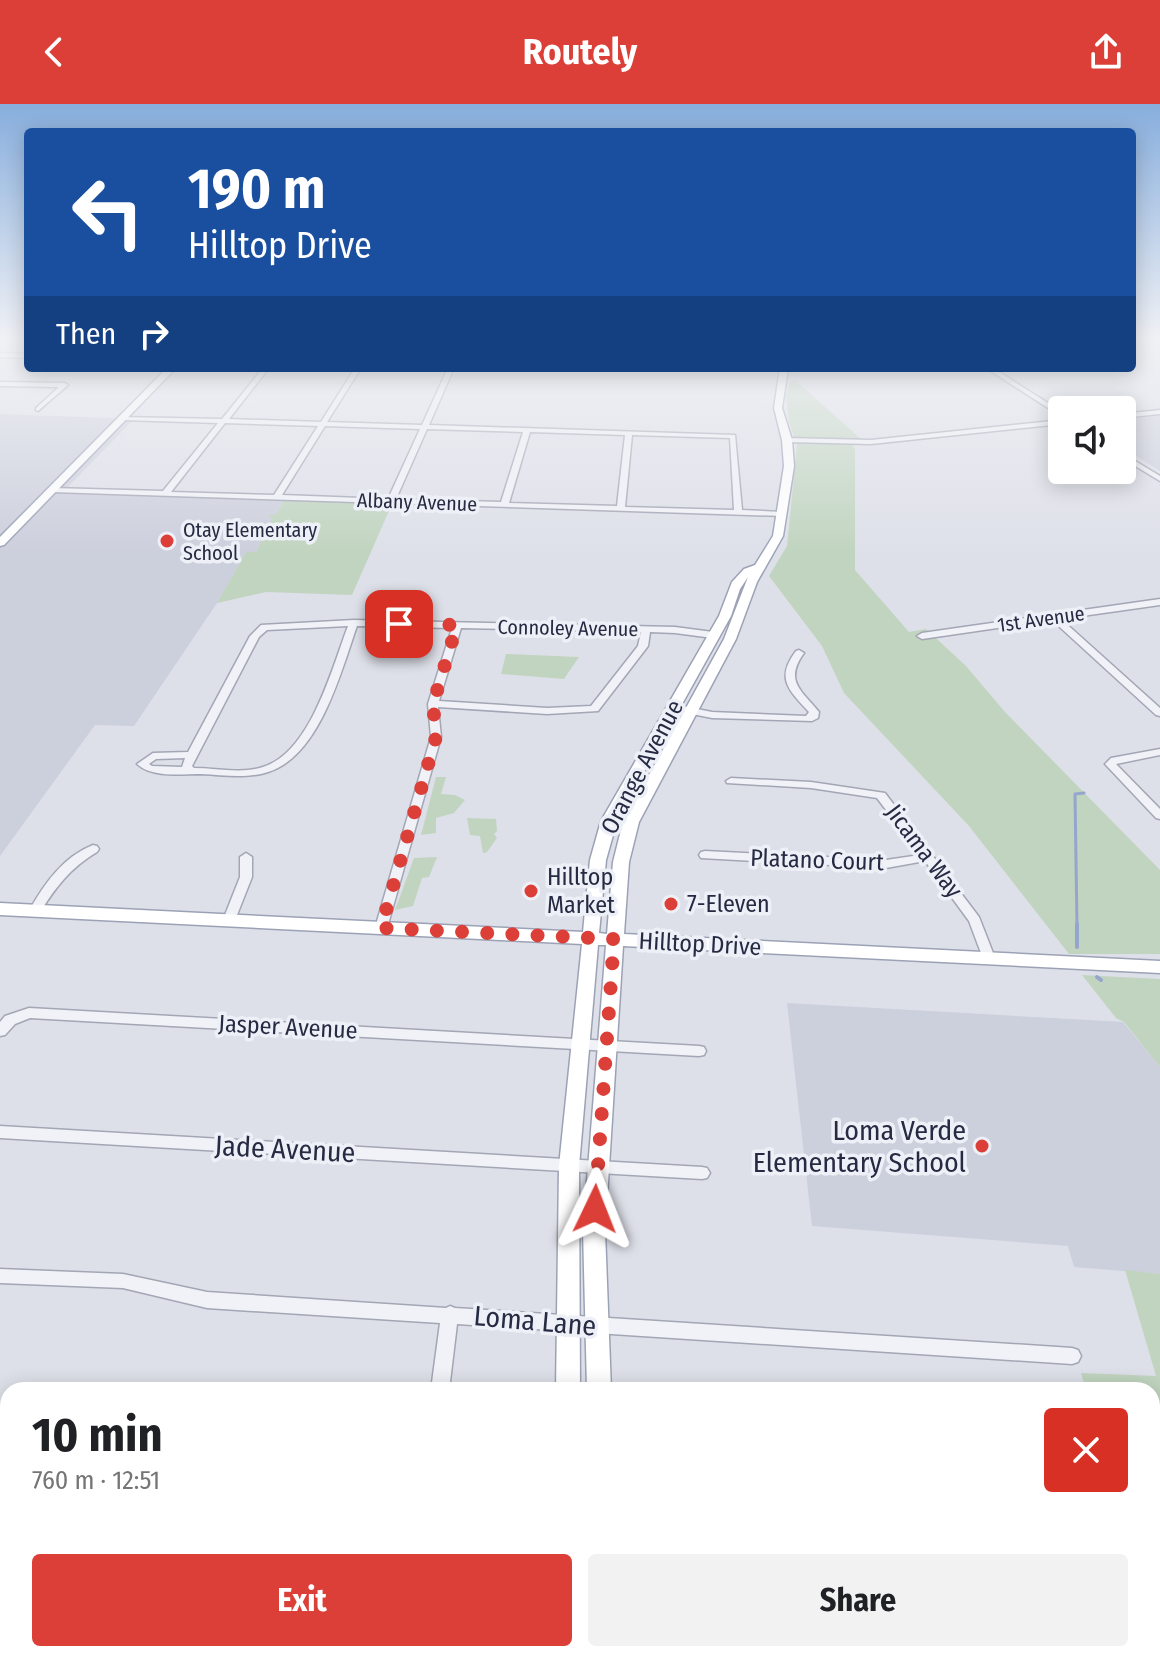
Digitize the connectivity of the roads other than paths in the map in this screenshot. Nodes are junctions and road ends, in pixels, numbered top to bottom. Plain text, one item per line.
1 (129, 411) edge
2 (231, 411) edge
3 (331, 411) edge
4 (432, 411) edge
5 (779, 411) edge
6 (1160, 412) edge
7 (1136, 415) edge
8 (122, 418) junction
9 (223, 421) junction
10 (1048, 423) edge
11 (323, 424) junction
12 (425, 427) junction
13 (527, 430) junction
14 (629, 433) junction
15 (787, 440) junction
16 (1136, 464) edge
17 (1160, 479) edge
18 (52, 490) junction
19 (165, 494) junction
20 (277, 497) junction
21 (391, 501) junction
22 (504, 505) junction
23 (621, 508) junction
24 (738, 512) junction
25 (782, 514) junction
26 (0, 543) edge
27 (759, 565) junction
28 (1160, 602) edge
29 (1054, 617) junction
30 (354, 623) junction
31 (457, 625) junction
32 (646, 629) junction
33 (713, 635) junction
34 (922, 636) dead end
35 (730, 639) junction
36 (799, 653) dead end
37 (433, 704) junction
38 (672, 707) junction
39 (690, 711) junction
40 (1160, 713) edge
41 (1160, 752) edge
42 (189, 755) junction
43 (191, 771) junction
44 (731, 781) dead end
45 (1160, 816) edge
46 (93, 849) dead end
47 (705, 855) dead end
48 (246, 857) dead end
49 (928, 857) junction
50 (0, 909) edge
51 (35, 911) junction
52 (229, 920) junction
53 (381, 928) junction
54 (590, 938) junction
55 (614, 939) junction
56 (989, 958) junction
57 (1160, 967) edge
58 (0, 1031) edge
59 (582, 1044) junction
60 (606, 1045) junction
61 (699, 1051) dead end
62 (0, 1132) edge
63 (569, 1166) junction
64 (597, 1168) junction
65 (702, 1173) dead end
66 (0, 1276) edge
67 (450, 1314) junction
68 (567, 1322) junction
69 (596, 1326) junction
70 (1072, 1356) dead end
71 (441, 1382) edge
72 (568, 1382) edge
73 (599, 1382) edge

1 - 8 main road
2 - 9 street
3 - 11 street
4 - 12 street
5 - 15 main road, Orange Avenue
6 - 7 street
8 - 9 street
8 - 18 main road
9 - 11 street
9 - 19 street
10 - 15 street
11 - 12 street
11 - 20 street
12 - 13 street
12 - 21 street
13 - 14 street
13 - 22 street
14 - 23 street
14 - 24 street
15 - 25 main road, Orange Avenue
16 - 17 street
18 - 19 street, Albany Avenue
18 - 26 main road
19 - 20 street, Albany Avenue
20 - 21 street, Albany Avenue
21 - 22 street, Albany Avenue
22 - 23 street, Albany Avenue
23 - 24 street, Albany Avenue
24 - 25 street, Albany Avenue
25 - 27 main road, Orange Avenue
27 - 33 main road, Orange Avenue
27 - 35 main road
28 - 29 street, 1st Avenue
29 - 34 street, 1st Avenue
29 - 40 street
30 - 31 street, Connoley Avenue
30 - 42 street, Connoley Avenue
30 - 43 street
31 - 32 street, Connoley Avenue
31 - 37 street
32 - 33 street, Connoley Avenue
32 - 37 street
33 - 35 main road
33 - 38 main road, Orange Avenue
35 - 39 main road
36 - 39 street
37 - 53 street
38 - 39 street
38 - 54 main road, Orange Avenue
39 - 55 main road
41 - 45 street
42 - 43 street
42 - 43 street
44 - 49 street, Jicama Way
46 - 51 street
47 - 49 street, Platano Court
48 - 52 street
49 - 56 street, Jicama Way
50 - 51 main road, Hilltop Drive
51 - 52 main road, Hilltop Drive
52 - 53 main road, Hilltop Drive
53 - 54 main road, Hilltop Drive
54 - 55 main road, Hilltop Drive
54 - 59 main road, Orange Avenue
55 - 56 main road, Hilltop Drive
55 - 60 main road
56 - 57 main road, Hilltop Drive
58 - 59 street, Jasper Avenue
59 - 60 street, Jasper Avenue
59 - 63 main road, Orange Avenue
60 - 61 street, Jasper Avenue
60 - 64 main road
62 - 63 street, Jade Avenue
63 - 64 street, Jade Avenue
63 - 68 main road, Orange Avenue
64 - 65 street, Jade Avenue
64 - 69 main road
66 - 67 street, Loma Lane
67 - 68 street, Loma Lane
67 - 71 street
68 - 69 street, Loma Lane
68 - 72 main road, Orange Avenue
69 - 70 street, Loma Lane
69 - 73 main road

